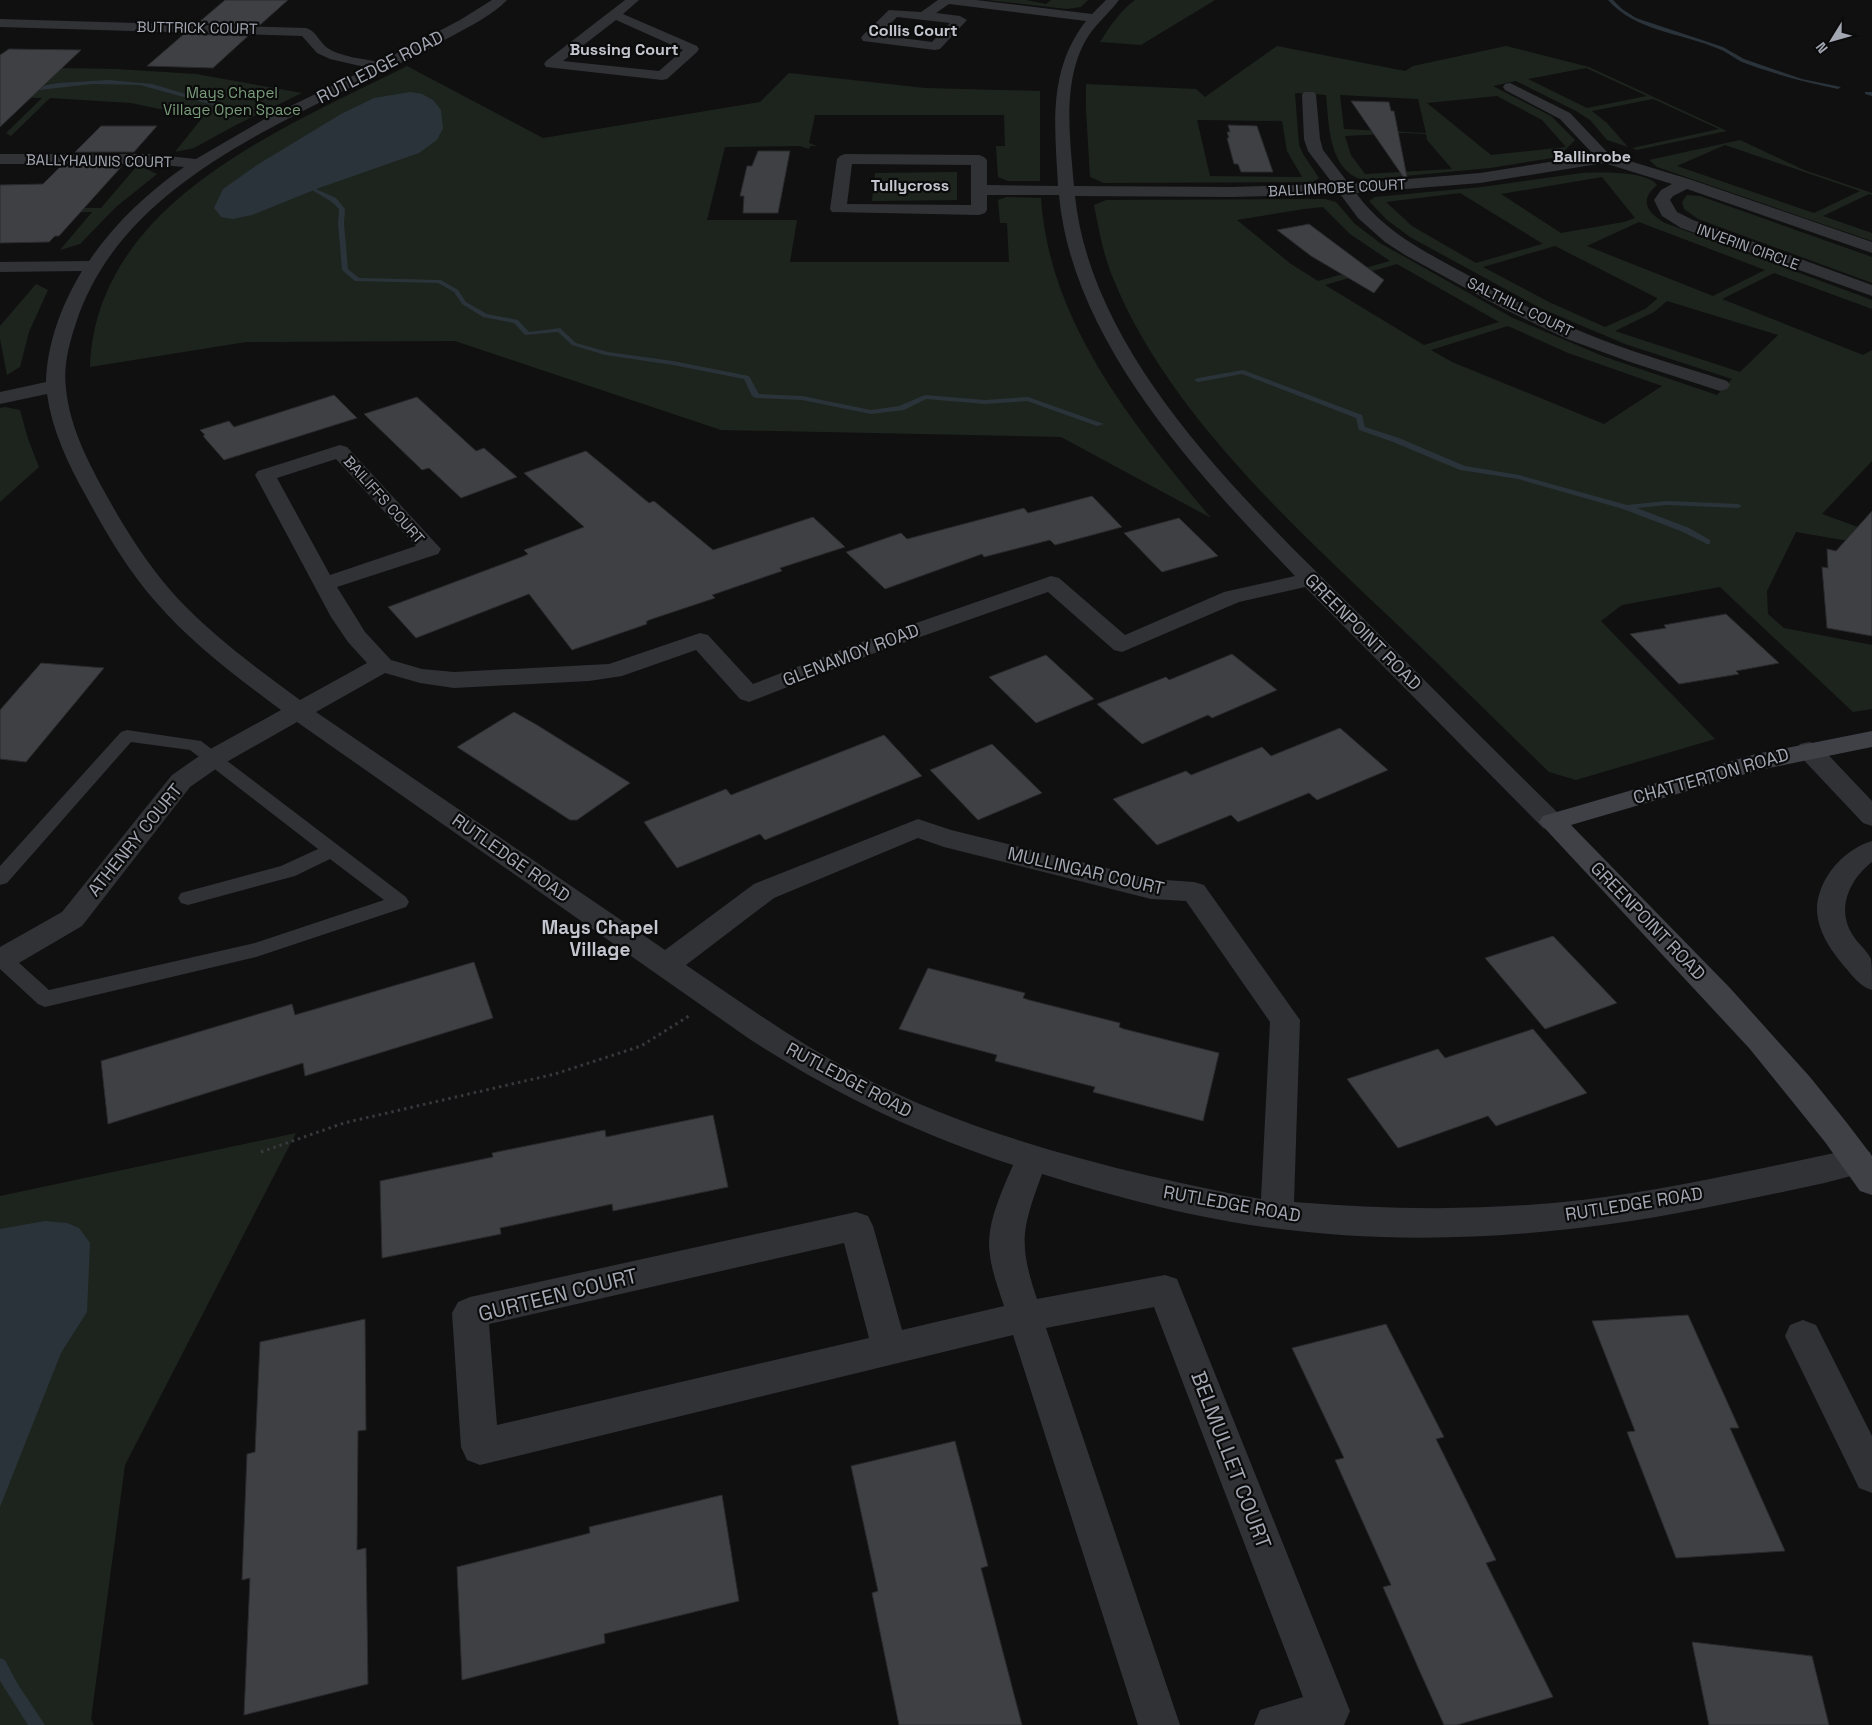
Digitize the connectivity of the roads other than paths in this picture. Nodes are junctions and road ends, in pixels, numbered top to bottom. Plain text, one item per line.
1 (501, 0) edge
2 (633, 0) edge
3 (946, 0) edge
4 (1113, 0) edge
5 (615, 15) junction
6 (923, 16) junction
7 (1094, 18) junction
8 (0, 23) edge
9 (382, 67) junction
10 (1510, 87) dead end
11 (1309, 95) dead end
12 (1605, 158) junction
13 (0, 159) edge
14 (197, 164) junction
15 (1686, 183) junction
16 (1343, 189) junction
17 (979, 190) junction
18 (1066, 191) junction
19 (1872, 248) edge
20 (92, 266) junction
21 (0, 267) edge
22 (1872, 291) edge
23 (1720, 385) dead end
24 (56, 386) junction
25 (0, 398) edge
26 (1310, 579) junction
27 (324, 584) junction
28 (382, 666) junction
29 (299, 712) junction
30 (1872, 740) edge
31 (1809, 750) junction
32 (214, 758) junction
33 (1872, 817) edge
34 (1552, 822) junction
35 (333, 850) junction
36 (1872, 850) edge
37 (0, 878) edge
38 (188, 898) dead end
39 (1, 958) edge
40 (666, 965) junction
41 (1872, 979) edge
42 (1032, 1158) junction
43 (1865, 1171) edge
44 (1276, 1215) junction
45 (1024, 1317) junction
46 (1803, 1336) dead end
47 (890, 1349) junction
48 (1872, 1475) edge
49 (1159, 1725) edge
50 (1275, 1725) edge

1 - 9 street, RUTLEDGE ROAD
2 - 5 street
3 - 6 street
3 - 7 street
4 - 7 street, GREENPOINT ROAD
5 - 5 street
6 - 6 street
7 - 18 street, GREENPOINT ROAD
8 - 9 street, BUTTRICK COURT
9 - 14 street, RUTLEDGE ROAD
10 - 12 street
11 - 16 street, SALTHILL COURT
12 - 15 street
12 - 16 street, BALLINROBE COURT
13 - 14 street, BALLYHAUNIS COURT
14 - 20 street, RUTLEDGE ROAD
15 - 19 street
15 - 22 street, INVERIN CIRCLE
16 - 18 street, BALLINROBE COURT
16 - 23 street, SALTHILL COURT
17 - 17 street
17 - 18 street, BALLINROBE COURT
18 - 26 street, GREENPOINT ROAD
20 - 21 street
20 - 24 street, RUTLEDGE ROAD
24 - 25 street
24 - 29 street, RUTLEDGE ROAD
26 - 28 street, GLENAMOY ROAD
26 - 34 street, GREENPOINT ROAD
27 - 27 street, BAILIFFS COURT
27 - 28 street, BAILIFFS COURT
28 - 29 street
29 - 32 street, ATHENRY COURT
29 - 40 street, RUTLEDGE ROAD
30 - 31 street, CHATTERTON ROAD
31 - 33 street
31 - 34 street, CHATTERTON ROAD
32 - 35 lane
32 - 37 lane
32 - 39 street, ATHENRY COURT
34 - 43 street, GREENPOINT ROAD
35 - 38 lane
35 - 39 lane
36 - 41 street
40 - 42 street, RUTLEDGE ROAD
40 - 44 street, MULLINGAR COURT
42 - 44 street, RUTLEDGE ROAD
42 - 45 street
43 - 44 street, RUTLEDGE ROAD
45 - 47 street, GURTEEN COURT
45 - 49 street
45 - 50 street, BELMULLET COURT
46 - 48 street
47 - 47 street, GURTEEN COURT

